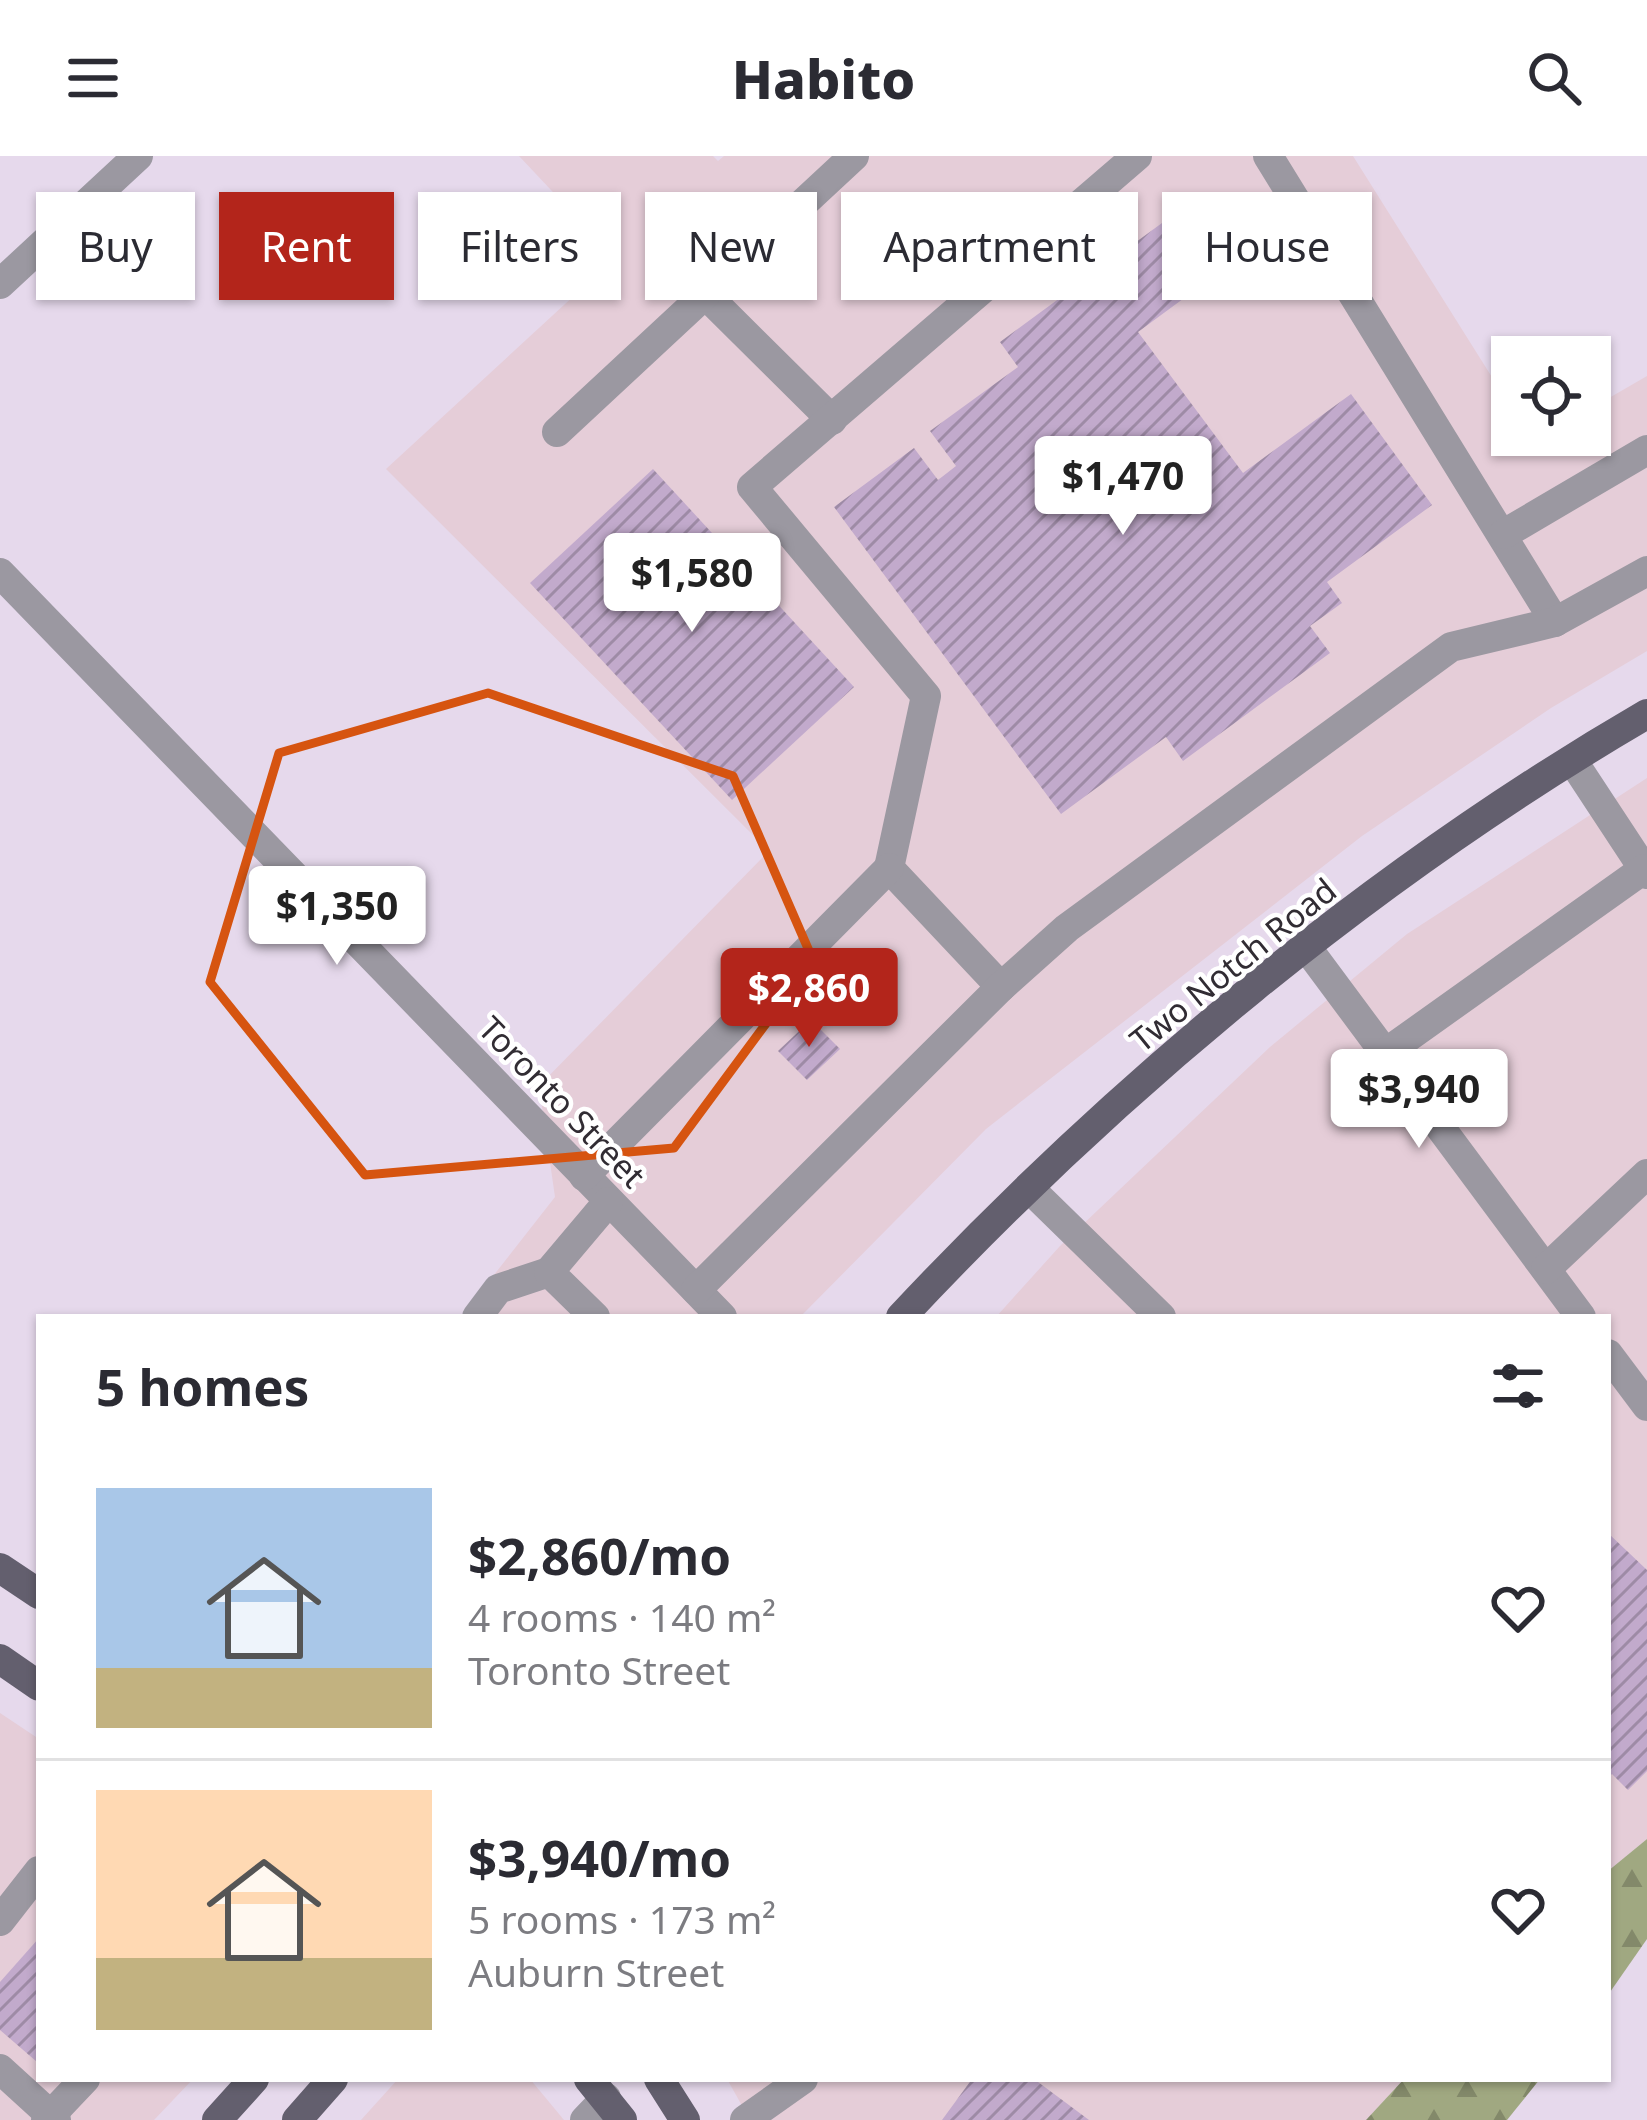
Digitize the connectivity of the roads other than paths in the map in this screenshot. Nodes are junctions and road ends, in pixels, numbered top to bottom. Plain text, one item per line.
1 (138, 156) edge
2 (854, 156) edge
3 (1138, 156) edge
4 (1268, 156) edge
5 (815, 192) edge
6 (3, 274) edge
7 (699, 300) edge
8 (711, 300) edge
9 (832, 420) junction
10 (557, 432) dead end
11 (1647, 450) edge
12 (1504, 534) junction
13 (1647, 571) edge
14 (0, 573) edge
15 (1555, 622) junction
16 (1647, 714) edge
17 (1572, 760) junction
18 (889, 868) junction
19 (1646, 872) edge
20 (1307, 948) junction
21 (1001, 987) junction
22 (1387, 1052) junction
23 (1647, 1174) edge
24 (584, 1176) junction
25 (1029, 1188) junction
26 (608, 1202) junction
27 (1546, 1269) junction
28 (549, 1272) junction
29 (696, 1290) junction
30 (479, 1314) edge
31 (592, 1314) edge
32 (719, 1314) edge
33 (904, 1314) edge
34 (1158, 1314) edge
35 (1579, 1314) edge
36 (1611, 1358) edge
37 (1647, 1406) edge
38 (0, 1568) edge
39 (36, 1592) edge
40 (36, 1875) edge
41 (0, 1921) edge
42 (0, 2069) edge
43 (83, 2082) edge
44 (251, 2082) edge
45 (330, 2082) edge
46 (661, 2082) edge
47 (799, 2082) edge
48 (51, 2118) edge
49 (217, 2120) edge
50 (297, 2120) edge
51 (686, 2120) edge
52 (746, 2120) edge

1 - 6 street
2 - 5 street
3 - 9 street
4 - 12 street
7 - 10 street
8 - 9 street
9 - 18 street
11 - 12 street
12 - 15 street
13 - 15 street
14 - 24 street, Toronto Street
15 - 21 street
16 - 17 main road, Two Notch Road
17 - 19 street
17 - 20 main road, Two Notch Road
18 - 21 street
18 - 24 street
19 - 22 street
20 - 22 street
20 - 25 main road, Two Notch Road
21 - 29 street
22 - 27 street
23 - 27 street
24 - 26 street, Toronto Street
25 - 33 main road, Two Notch Road
25 - 34 street
26 - 28 street
26 - 29 street, Toronto Street
27 - 35 street
28 - 30 street
28 - 31 street
29 - 32 street, Toronto Street
36 - 37 street
38 - 39 main road
40 - 41 street
42 - 48 street
43 - 48 street
44 - 49 main road
45 - 50 main road
46 - 51 main road
47 - 52 street

